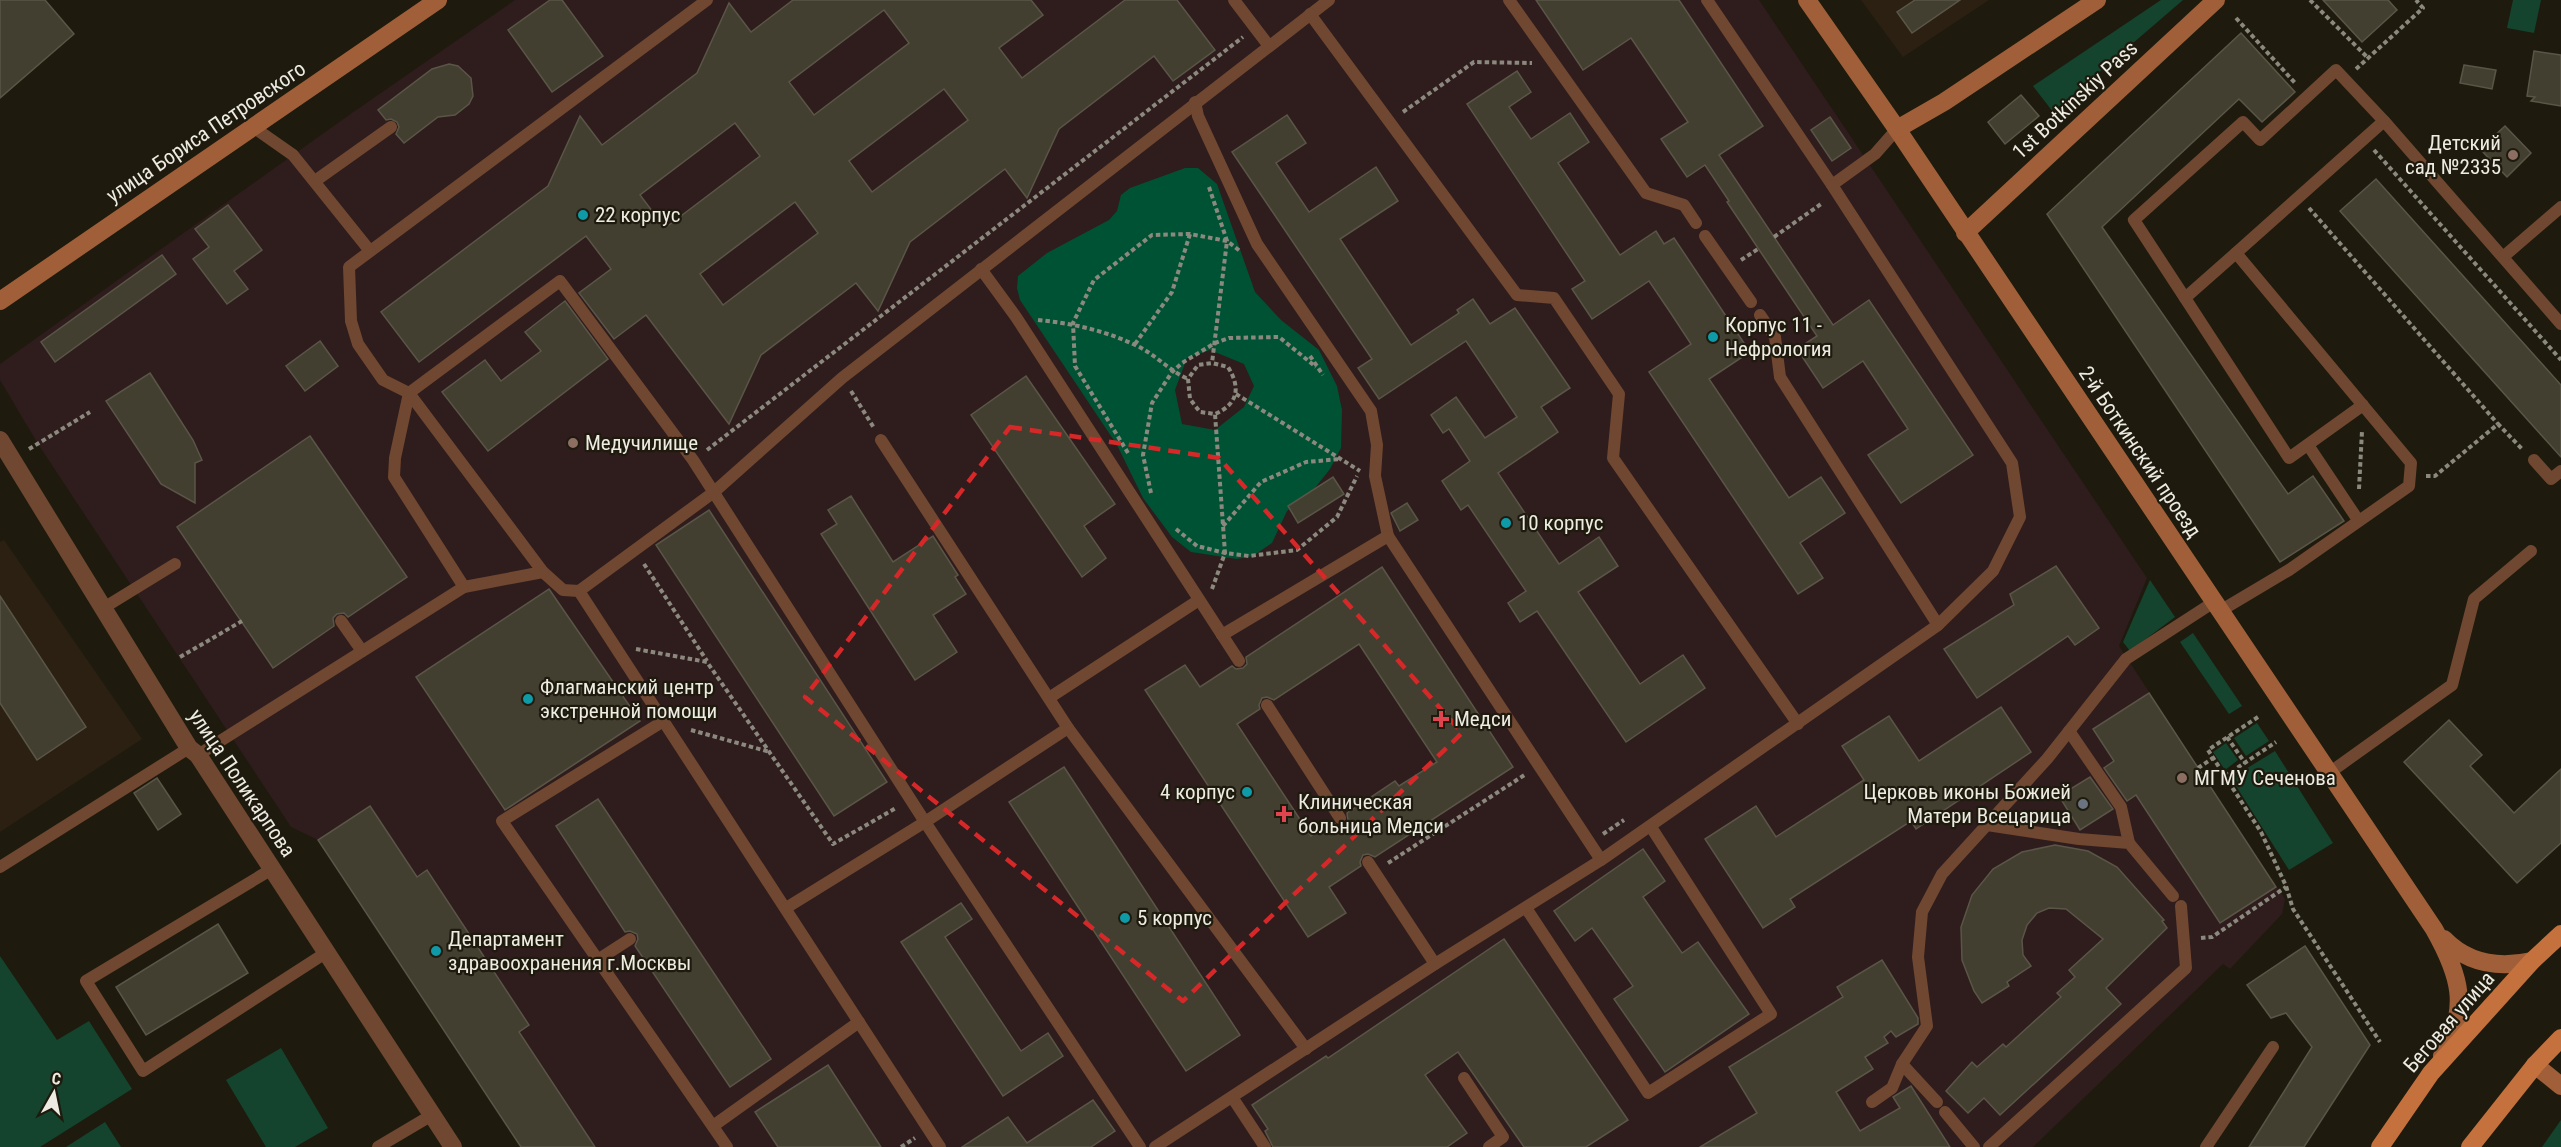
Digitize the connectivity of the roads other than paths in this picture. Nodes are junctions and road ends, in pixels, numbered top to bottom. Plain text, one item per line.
1 (438, 0) edge
2 (707, 0) edge
3 (1234, 0) edge
4 (1329, 0) edge
5 (1509, 0) edge
6 (1707, 0) edge
7 (1807, 0) edge
8 (2216, 0) edge
9 (2091, 2) edge
10 (1310, 14) junction
11 (1269, 46) junction
12 (1195, 102) junction
13 (2384, 121) junction
14 (253, 127) junction
15 (391, 127) dead end
16 (1897, 129) junction
17 (315, 181) junction
18 (1832, 185) junction
19 (2561, 207) edge
20 (1696, 223) dead end
21 (1965, 233) junction
22 (1705, 236) dead end
23 (370, 251) junction
24 (2236, 253) junction
25 (2503, 257) junction
26 (981, 269) junction
27 (2185, 298) junction
28 (0, 301) edge
29 (1751, 302) dead end
30 (1760, 315) dead end
31 (2561, 324) edge
32 (409, 393) junction
33 (2363, 405) junction
34 (0, 440) edge
35 (881, 440) road end
36 (2308, 445) junction
37 (2534, 460) road end
38 (2561, 471) edge
39 (714, 492) junction
40 (2358, 520) junction
41 (1388, 536) junction
42 (2531, 551) dead end
43 (175, 564) dead end
44 (543, 572) junction
45 (464, 587) junction
46 (579, 591) junction
47 (1199, 600) junction
48 (2217, 607) junction
49 (105, 608) junction
50 (341, 621) dead end
51 (1938, 625) junction
52 (1222, 635) junction
53 (362, 651) junction
54 (1239, 662) dead end
55 (1049, 698) junction
56 (1267, 705) dead end
57 (662, 722) junction
58 (1798, 724) junction
59 (1068, 728) junction
60 (2069, 731) junction
61 (194, 751) junction
62 (2329, 773) junction
63 (1340, 818) dead end
64 (926, 822) junction
65 (1987, 825) junction
66 (1651, 827) junction
67 (2129, 843) junction
68 (1601, 860) junction
69 (0, 867) edge
70 (1372, 867) road end
71 (272, 869) junction
72 (786, 908) junction
73 (1526, 908) junction
74 (2434, 929) junction
75 (2561, 934) edge
76 (630, 939) dead end
77 (327, 952) junction
78 (599, 959) junction
79 (2532, 961) junction
80 (1435, 964) junction
81 (859, 1022) junction
82 (2561, 1038) edge
83 (2273, 1047) dead end
84 (1306, 1049) junction
85 (1902, 1064) junction
86 (2535, 1065) junction
87 (2431, 1073) junction
88 (1464, 1078) dead end
89 (2561, 1086) edge
90 (1232, 1097) junction
91 (1872, 1102) dead end
92 (1937, 1102) dead end
93 (1945, 1112) dead end
94 (432, 1115) junction
95 (713, 1126) junction
96 (378, 1147) edge
97 (453, 1147) edge
98 (727, 1147) edge
99 (940, 1147) edge
100 (1140, 1147) edge
101 (1155, 1147) edge
102 (1265, 1147) edge
103 (1489, 1147) edge
104 (1974, 1147) edge
105 (1989, 1147) edge
106 (2206, 1147) edge
107 (2380, 1147) edge
108 (2470, 1147) edge

1 - 14 street, улица Бориса Петровского
2 - 23 lane
3 - 11 lane
4 - 10 lane
5 - 20 lane
6 - 18 lane
7 - 16 street, 2-й Боткинский проезд
8 - 21 street, 1st Botkinskiy Pass
9 - 16 street
10 - 11 lane
10 - 58 lane
11 - 12 lane
12 - 26 lane
12 - 41 lane
13 - 24 lane
13 - 25 lane
13 - 27 lane
14 - 17 lane
14 - 28 street, улица Бориса Петровского
15 - 17 lane
16 - 18 lane
16 - 21 street, 2-й Боткинский проезд
17 - 23 lane
18 - 51 lane
19 - 25 lane
21 - 48 street, 2-й Боткинский проезд
22 - 29 lane
23 - 32 lane
24 - 27 lane
24 - 33 lane
25 - 31 lane
26 - 39 lane
26 - 47 lane
27 - 36 lane
30 - 51 lane
32 - 39 lane
32 - 44 lane
32 - 45 lane
33 - 36 lane
33 - 40 lane
34 - 49 street, улица Поликарпова
35 - 55 lane
36 - 40 lane
37 - 38 lane
39 - 46 lane
39 - 64 lane
40 - 48 lane
41 - 52 lane
41 - 68 lane
42 - 62 lane
43 - 49 lane
44 - 45 lane
44 - 46 lane
45 - 53 lane
46 - 57 lane
47 - 52 lane
47 - 55 lane
48 - 60 lane
48 - 62 street, 2-й Боткинский проезд
49 - 61 street, улица Поликарпова
50 - 53 lane
51 - 58 lane
52 - 54 lane
53 - 61 lane
55 - 59 lane
56 - 63 lane
57 - 72 lane
57 - 78 lane
58 - 66 lane
59 - 64 lane
59 - 84 lane
60 - 65 lane
60 - 67 lane
61 - 69 lane
61 - 71 street, улица Поликарпова
62 - 74 street, 2-й Боткинский проезд
64 - 72 lane
64 - 100 lane
65 - 67 lane
65 - 85 lane
66 - 68 lane
66 - 73 lane
67 - 105 lane
68 - 73 lane
70 - 80 lane
71 - 77 street, улица Поликарпова
71 - 77 lane
72 - 81 lane
73 - 80 lane
74 - 79 street, 2-й Боткинский проезд
74 - 87 street, 2-й Боткинский проезд
75 - 79 main road, Беговая улица
76 - 78 lane
77 - 94 street, улица Поликарпова
78 - 95 lane
79 - 87 main road, Беговая улица
80 - 84 lane
81 - 95 lane
81 - 99 lane
82 - 86 main road
83 - 106 lane
84 - 90 lane
85 - 91 lane
85 - 92 lane
86 - 89 street
86 - 108 main road
87 - 107 main road, Беговая улица
88 - 103 lane
90 - 101 lane
90 - 102 lane
93 - 104 lane
94 - 96 lane
94 - 97 street, улица Поликарпова
95 - 98 lane

